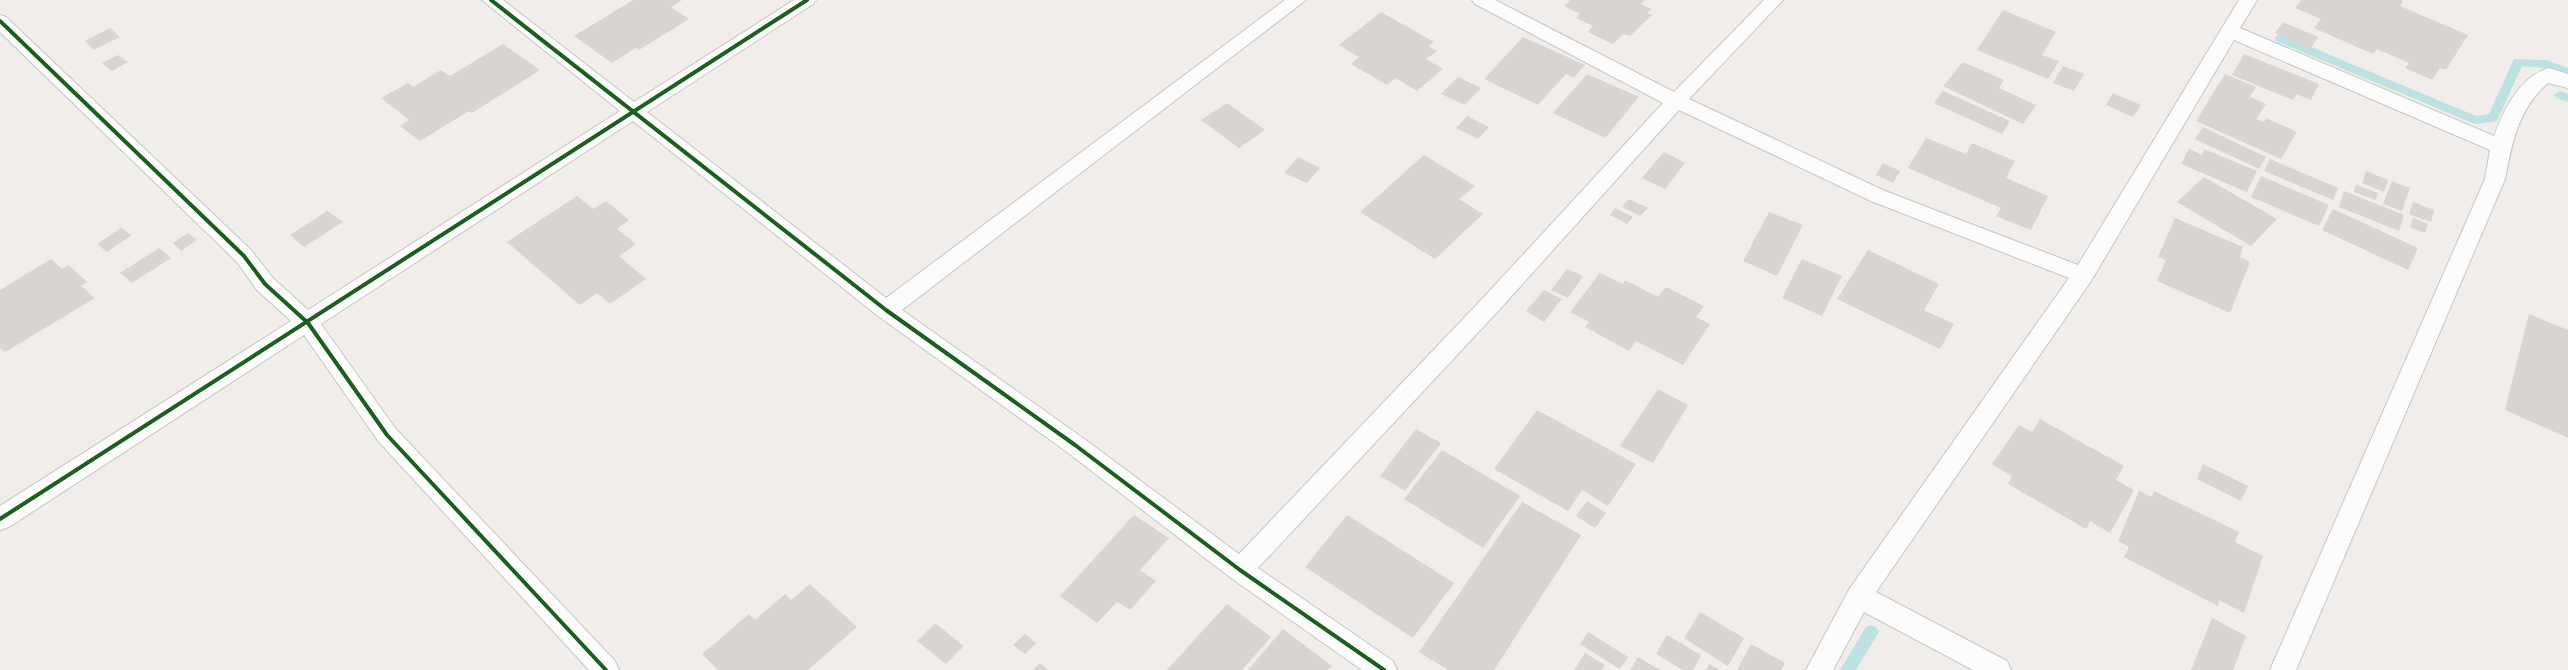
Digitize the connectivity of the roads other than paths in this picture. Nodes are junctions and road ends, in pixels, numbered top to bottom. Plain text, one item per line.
1 (492, 0) edge
2 (807, 0) edge
3 (1297, 0) edge
4 (1481, 0) edge
5 (1774, 0) edge
6 (2248, 0) edge
7 (0, 21) edge
8 (2228, 30) junction
9 (2568, 81) edge
10 (1676, 101) junction
11 (634, 113) junction
12 (2501, 147) junction
13 (2083, 275) junction
14 (886, 310) junction
15 (308, 323) junction
16 (0, 519) edge
17 (1240, 570) junction
18 (1859, 596) junction
19 (606, 670) edge
20 (1384, 670) edge
21 (1819, 670) edge
22 (1998, 670) edge
23 (2283, 670) edge

1 - 11 street
2 - 11 street
3 - 14 street
4 - 10 street
5 - 10 street
6 - 8 street
7 - 15 street
8 - 12 street
8 - 13 street
9 - 12 street
10 - 13 street
10 - 17 street
11 - 14 street
11 - 15 street
12 - 23 street
13 - 18 street
14 - 17 street
15 - 16 street
15 - 19 street
17 - 20 street
18 - 21 street
18 - 22 street

